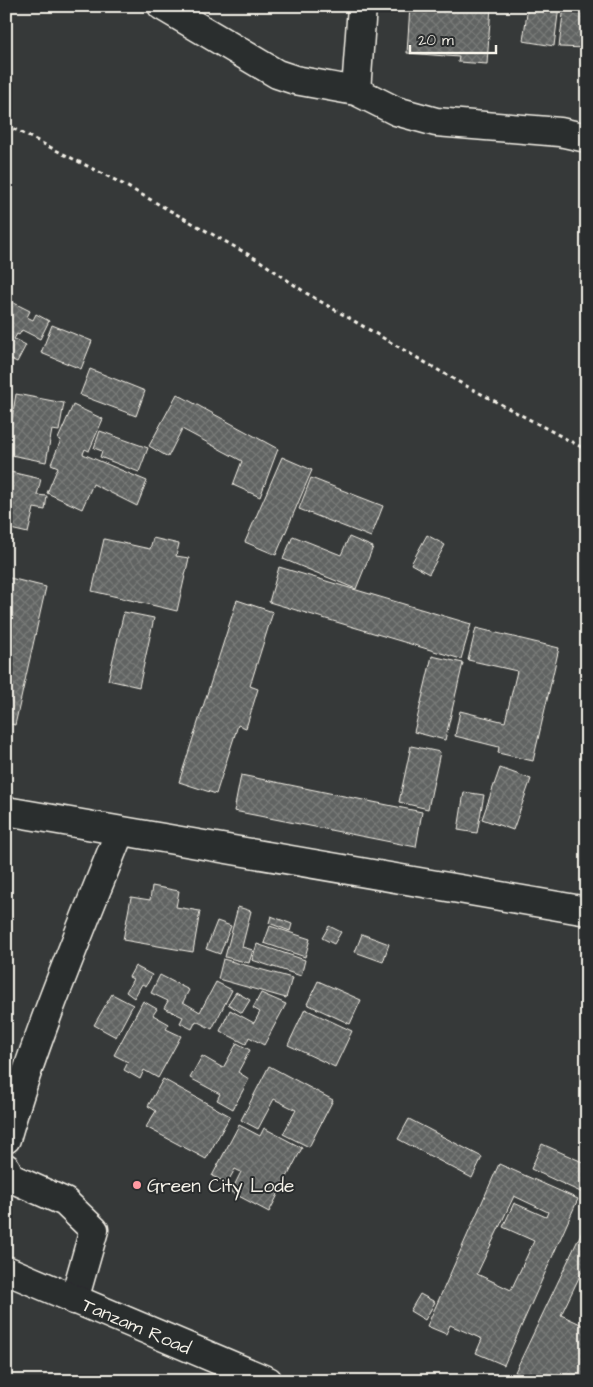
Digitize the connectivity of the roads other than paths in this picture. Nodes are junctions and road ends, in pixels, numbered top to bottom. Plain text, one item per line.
1 (162, 6) edge
2 (362, 6) edge
3 (356, 91) junction
4 (587, 138) edge
5 (6, 811) edge
6 (120, 831) junction
7 (587, 911) edge
8 (6, 1139) edge
9 (6, 1168) edge
10 (6, 1270) edge
11 (74, 1300) junction
12 (268, 1381) edge

1 - 3 main road
2 - 3 main road
3 - 4 main road
5 - 6 main road
6 - 7 main road
6 - 8 main road
9 - 11 main road
10 - 11 main road, Tanzam Road
11 - 12 main road, Tanzam Road

